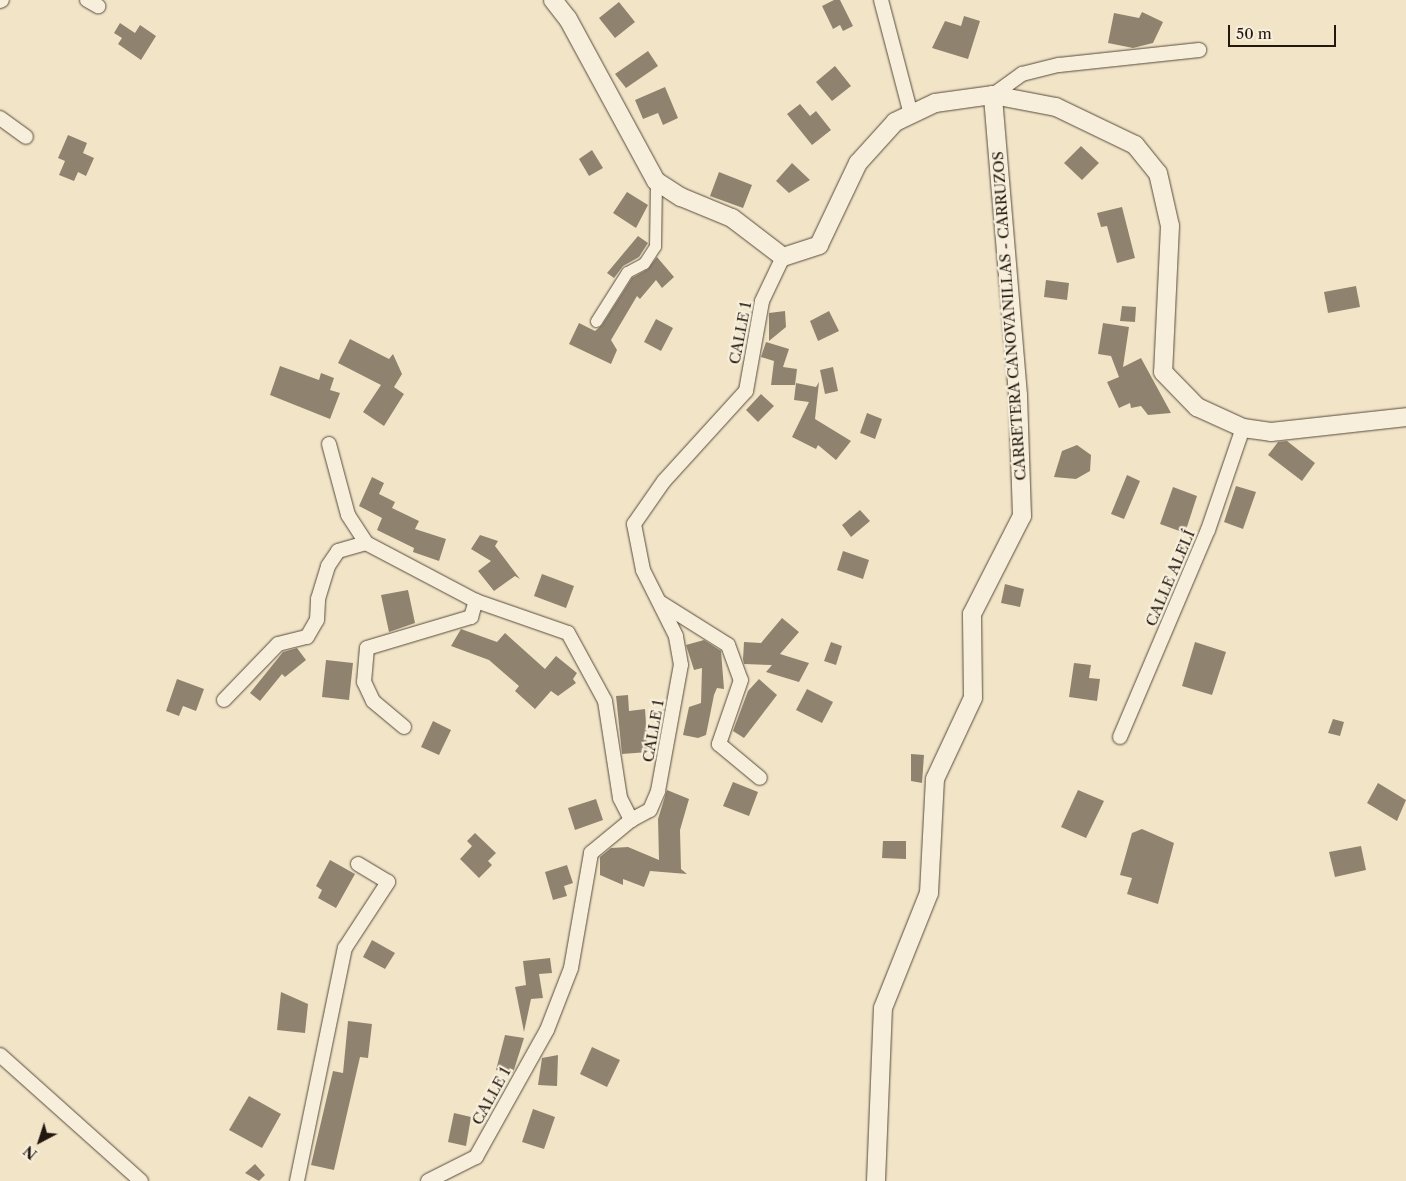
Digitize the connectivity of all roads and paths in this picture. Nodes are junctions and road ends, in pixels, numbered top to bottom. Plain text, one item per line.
1 (553, 0) edge
2 (881, 0) edge
3 (1199, 50) dead end
4 (992, 95) junction
5 (911, 114) junction
6 (0, 118) edge
7 (26, 137) dead end
8 (656, 180) junction
9 (783, 257) junction
10 (596, 321) dead end
11 (1406, 416) edge
12 (1243, 428) junction
13 (329, 444) dead end
14 (366, 543) junction
15 (476, 601) junction
16 (659, 601) junction
17 (224, 700) dead end
18 (404, 727) dead end
19 (1120, 737) dead end
20 (760, 778) dead end
21 (630, 820) junction
22 (358, 864) dead end
23 (0, 1055) edge
24 (141, 1181) edge
25 (297, 1181) edge
26 (428, 1181) edge
27 (876, 1181) edge

1 - 8 street
2 - 5 street
3 - 4 street
4 - 5 street
4 - 12 street
4 - 27 street, CARRETERA CANOVANILLAS - CARRUZOS
5 - 9 street
6 - 7 street
8 - 9 street
8 - 10 street
9 - 16 street, CALLE 1
11 - 12 street
12 - 19 street, CALLE ALELÍ
13 - 14 street
14 - 15 street
14 - 17 street
15 - 18 street
15 - 21 street
16 - 20 street
16 - 21 street, CALLE 1
21 - 26 street, CALLE 1
22 - 25 street
23 - 24 street

